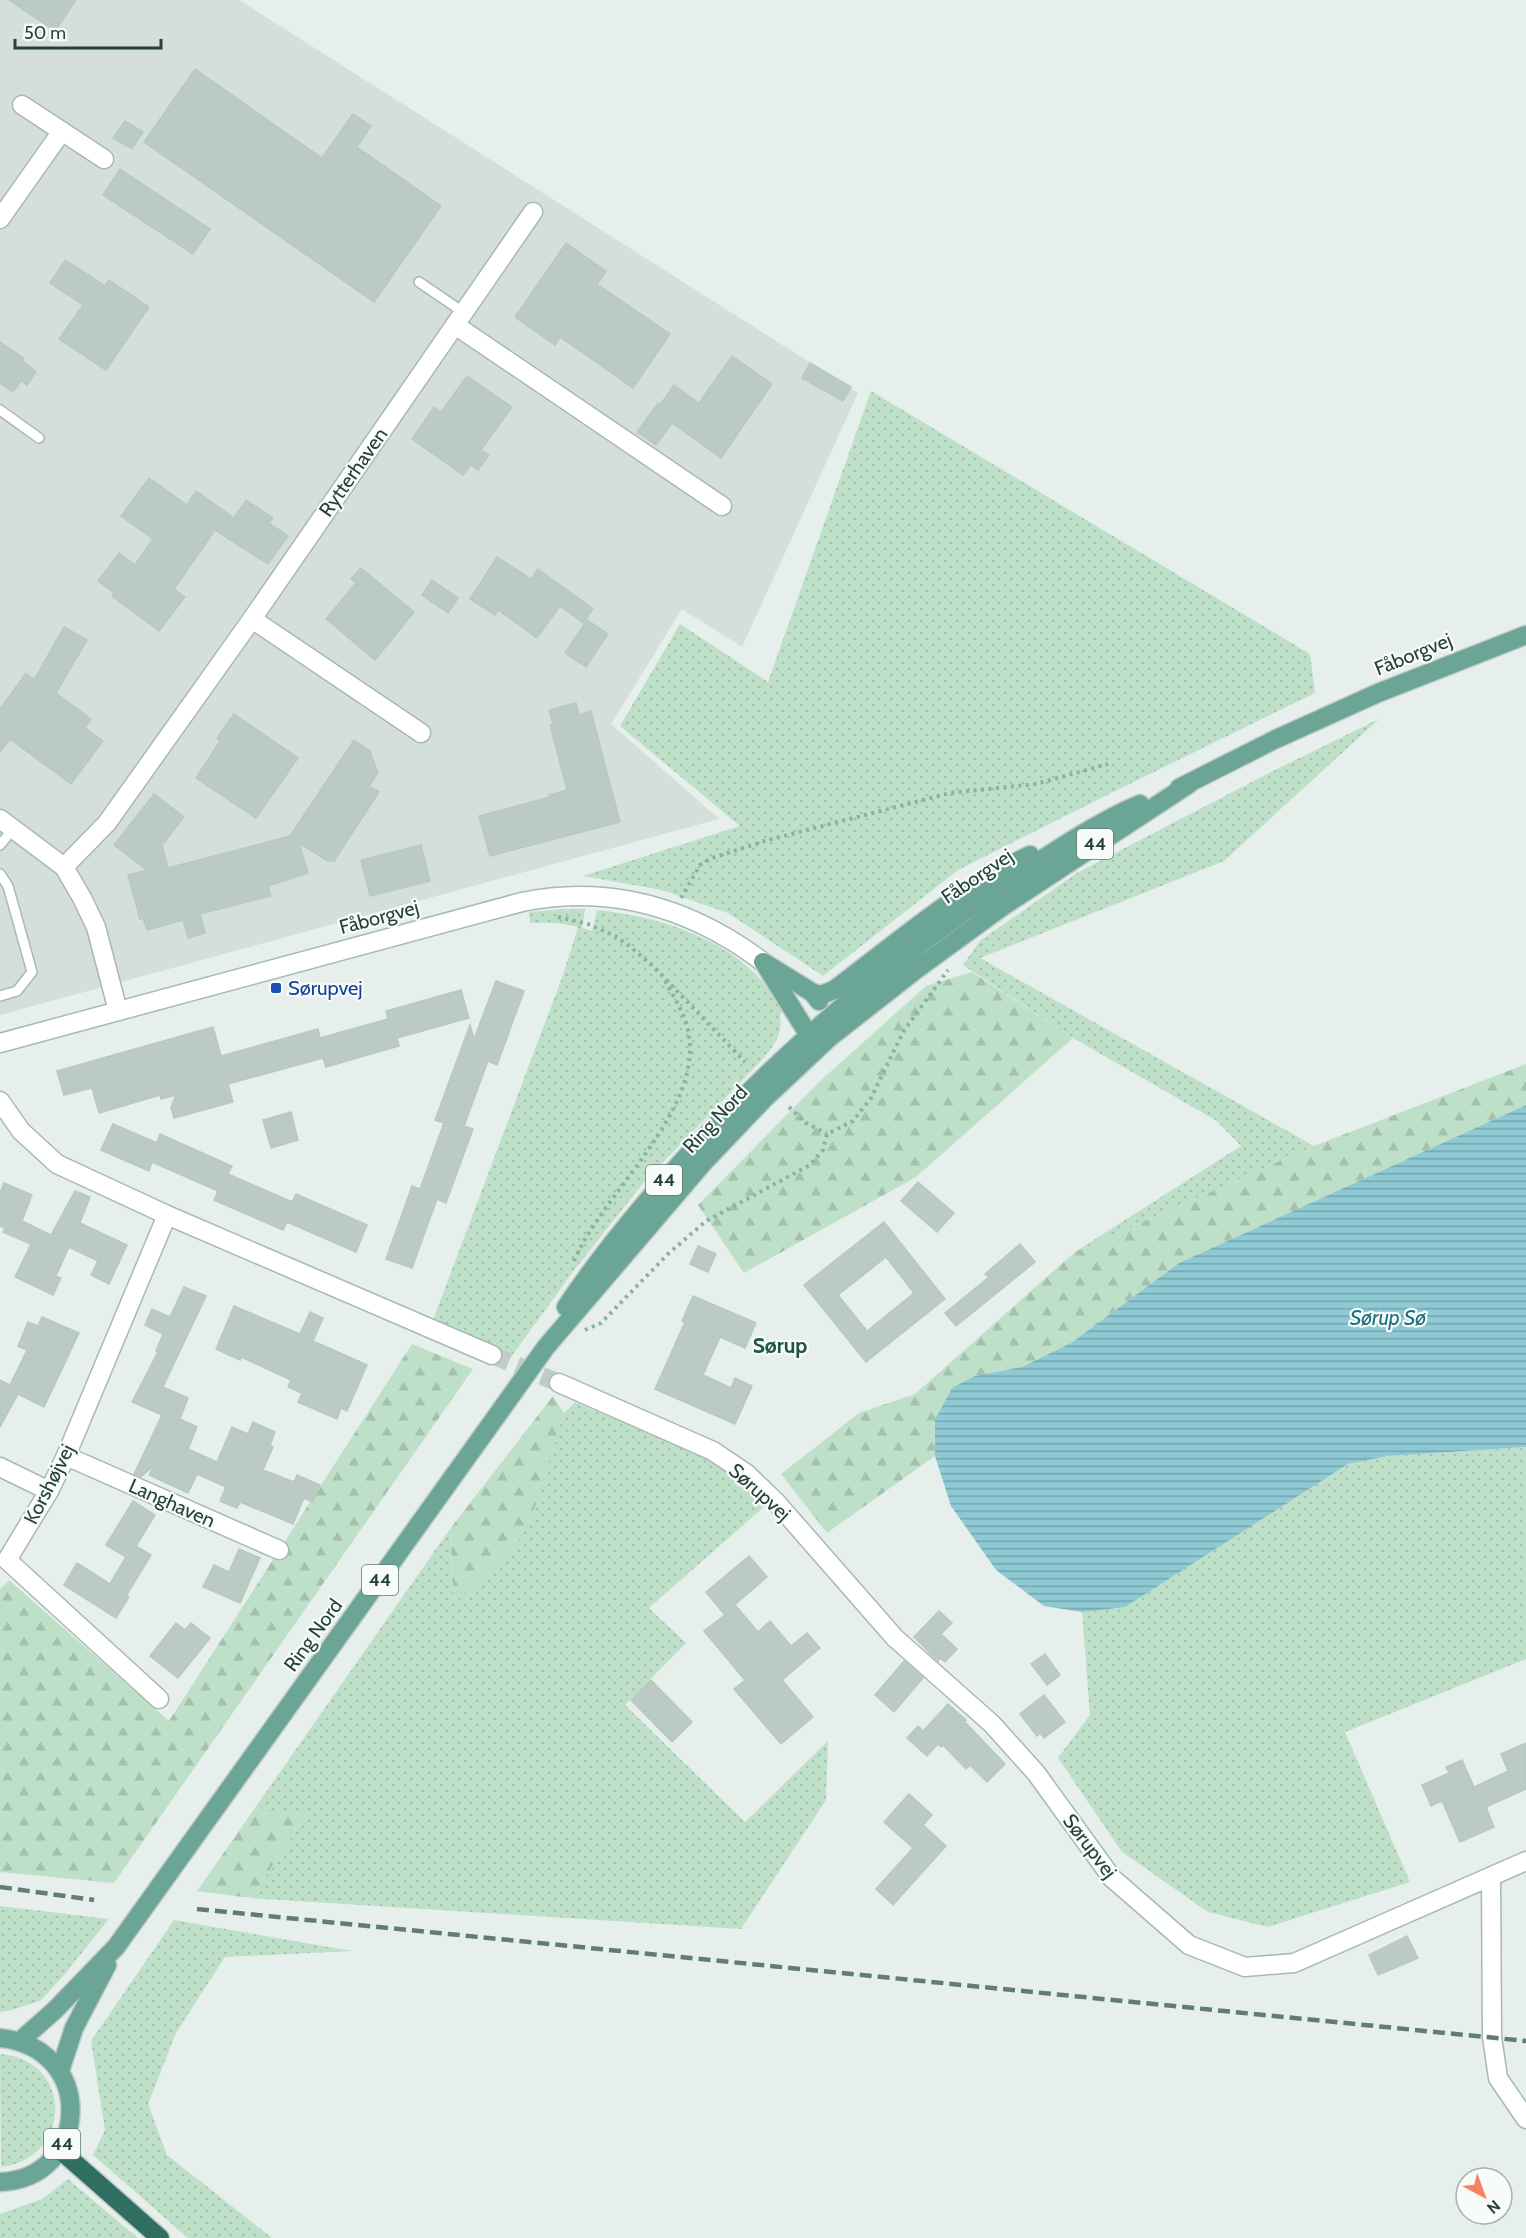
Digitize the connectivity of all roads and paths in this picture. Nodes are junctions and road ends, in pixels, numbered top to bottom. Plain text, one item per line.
1 (22, 105) dead end
2 (62, 131) junction
3 (104, 159) dead end
4 (533, 212) dead end
5 (0, 219) edge
6 (419, 282) dead end
7 (459, 319) junction
8 (0, 410) edge
9 (39, 438) dead end
10 (722, 506) dead end
11 (252, 619) junction
12 (1526, 635) edge
13 (421, 733) dead end
14 (1108, 764) dead end
15 (1189, 784) junction
16 (6, 824) edge
17 (1082, 834) junction
18 (0, 844) edge
19 (64, 867) junction
20 (0, 873) edge
21 (676, 912) junction
22 (553, 917) dead end
23 (763, 962) junction
24 (952, 964) dead end
25 (663, 976) junction
26 (813, 993) junction
27 (0, 996) edge
28 (118, 1011) junction
29 (829, 1016) junction
30 (809, 1034) junction
31 (829, 1038) junction
32 (0, 1043) edge
33 (745, 1062) dead end
34 (0, 1101) edge
35 (789, 1107) dead end
36 (827, 1134) junction
37 (167, 1215) junction
38 (573, 1264) dead end
39 (583, 1331) dead end
40 (546, 1347) junction
41 (492, 1355) tunnel mouth
42 (559, 1383) tunnel mouth
43 (66, 1456) junction
44 (0, 1467) edge
45 (49, 1491) junction
46 (279, 1550) dead end
47 (4, 1564) edge
48 (159, 1699) dead end
49 (1526, 1861) edge
50 (1491, 1876) junction
51 (116, 1947) junction
52 (0, 2038) edge
53 (20, 2041) junction
54 (60, 2071) junction
55 (1526, 2119) edge
56 (59, 2149) junction
57 (0, 2182) edge
58 (160, 2238) edge

1 - 2 street
2 - 3 street
2 - 5 street
4 - 7 street, Rytterhaven
6 - 7 lane
7 - 10 street
7 - 11 street, Rytterhaven
8 - 9 lane
11 - 13 street
11 - 19 street, Rytterhaven
12 - 15 main road, Fåborgvej / 44
14 - 21 path
15 - 17 main road, Fåborgvej / 44
15 - 31 main road, Fåborgvej / 44
16 - 18 lane
16 - 19 street
17 - 26 main road
17 - 29 main road, Fåborgvej / 44
19 - 28 street
20 - 27 lane
21 - 23 street, Fåborgvej
21 - 28 street, Fåborgvej
22 - 25 path
23 - 26 main road
23 - 30 main road
24 - 36 path
25 - 33 path
25 - 38 path
26 - 29 main road
28 - 32 street, Fåborgvej
29 - 30 main road, Fåborgvej / 44
29 - 31 main road
30 - 31 main road
30 - 40 main road, Ring Nord / 44
31 - 40 main road, Ring Nord / 44
34 - 37 street
35 - 36 path
36 - 39 path
37 - 41 street
37 - 43 street, Korshøjvej
40 - 51 main road, Ring Nord / 44
42 - 50 street, Sørupvej
43 - 45 street, Korshøjvej
43 - 46 street, Langhaven
44 - 45 street
45 - 47 street, Korshøjvej
47 - 48 street, Korshøjvej
49 - 50 street, Sørupvej
50 - 55 street
51 - 53 main road, Ring Nord / 44
51 - 54 main road, Ring Nord / 44
52 - 53 main road, 44
53 - 54 main road, 44
54 - 56 main road, 44
56 - 57 main road, 44
56 - 58 highway

